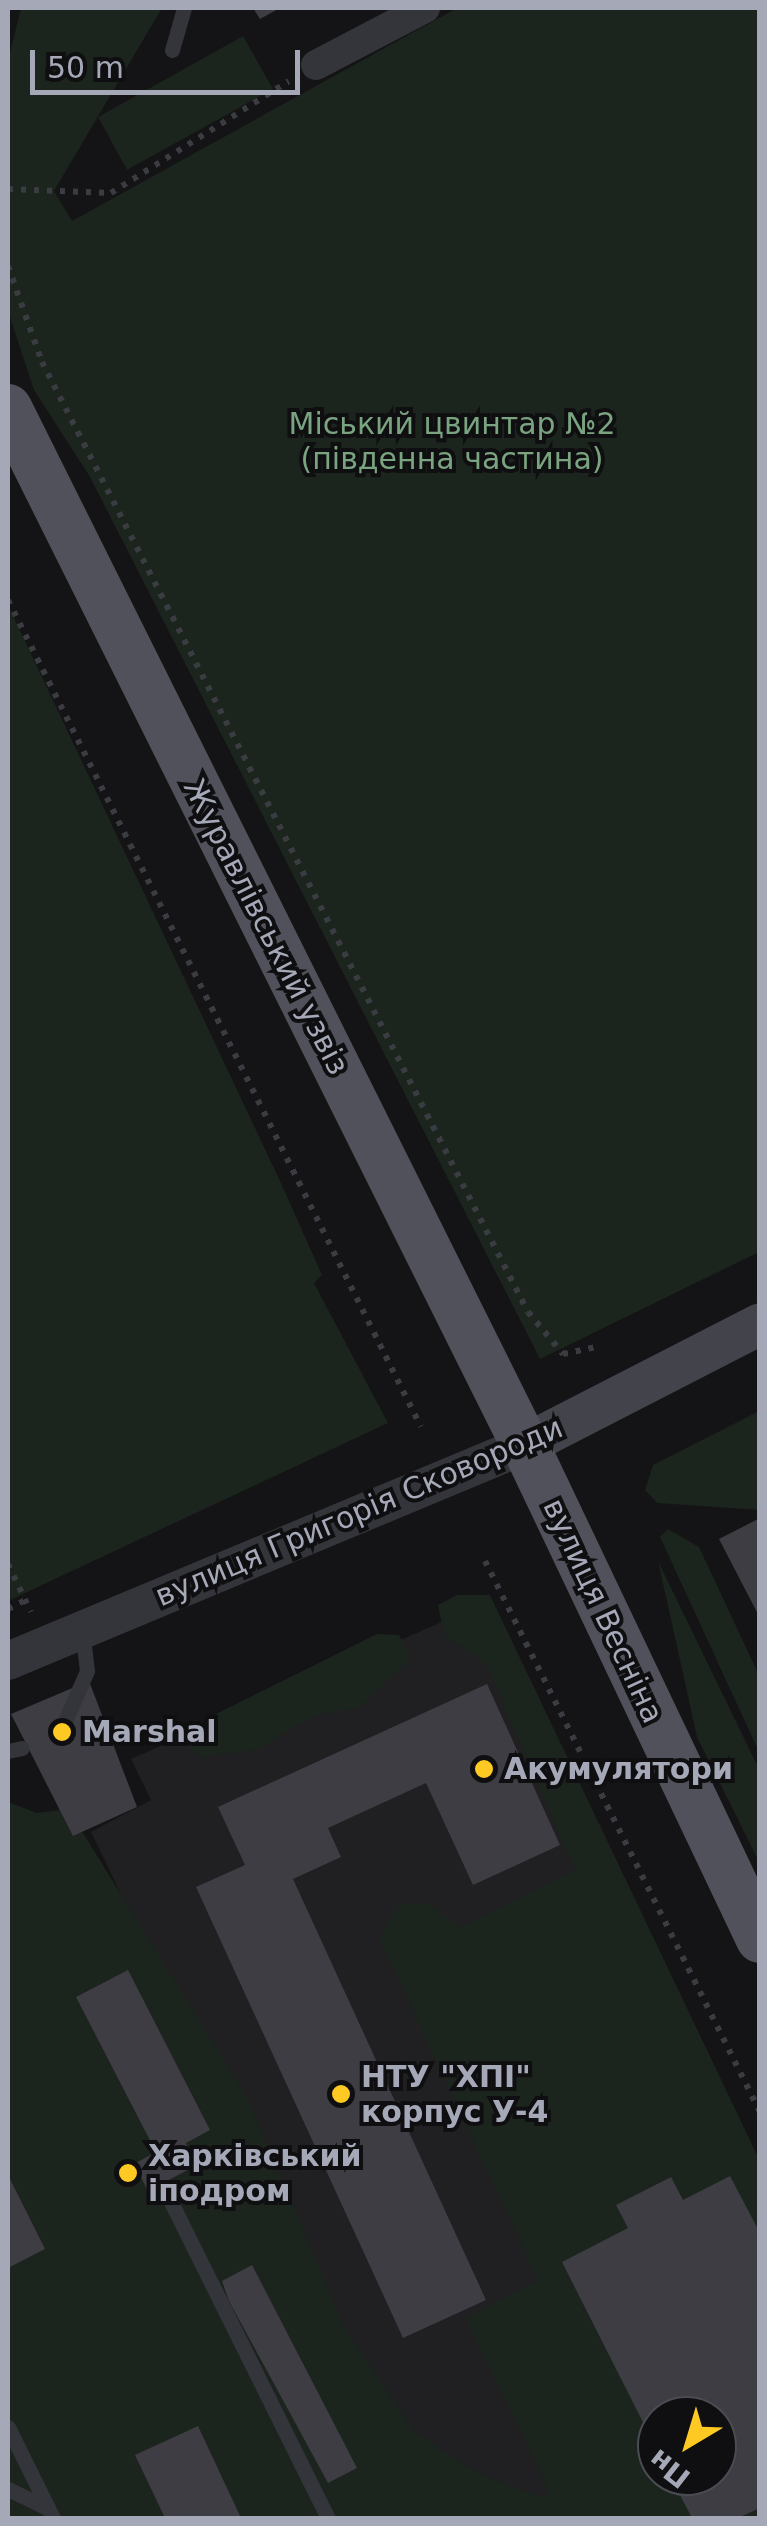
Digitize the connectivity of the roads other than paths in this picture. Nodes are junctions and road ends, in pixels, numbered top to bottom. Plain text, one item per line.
1 (184, 8) edge
2 (425, 8) edge
3 (172, 50) dead end
4 (316, 65) road end
5 (8, 408) edge
6 (760, 1324) edge
7 (526, 1445) junction
8 (82, 1629) junction
9 (8, 1661) edge
10 (66, 1719) dead end
11 (760, 1939) edge
12 (170, 2200) dead end
13 (8, 2427) edge
14 (8, 2490) edge
15 (50, 2513) edge
16 (328, 2518) edge

1 - 3 lane
2 - 4 street
5 - 7 main road, Журавлівський узвіз
6 - 7 main road, вулиця Григорія Сковороди
7 - 8 street, вулиця Григорія Сковороди
7 - 11 main road, вулиця Весніна
8 - 9 street, вулиця Григорія Сковороди
8 - 10 lane
12 - 16 lane
13 - 15 lane
14 - 15 lane

